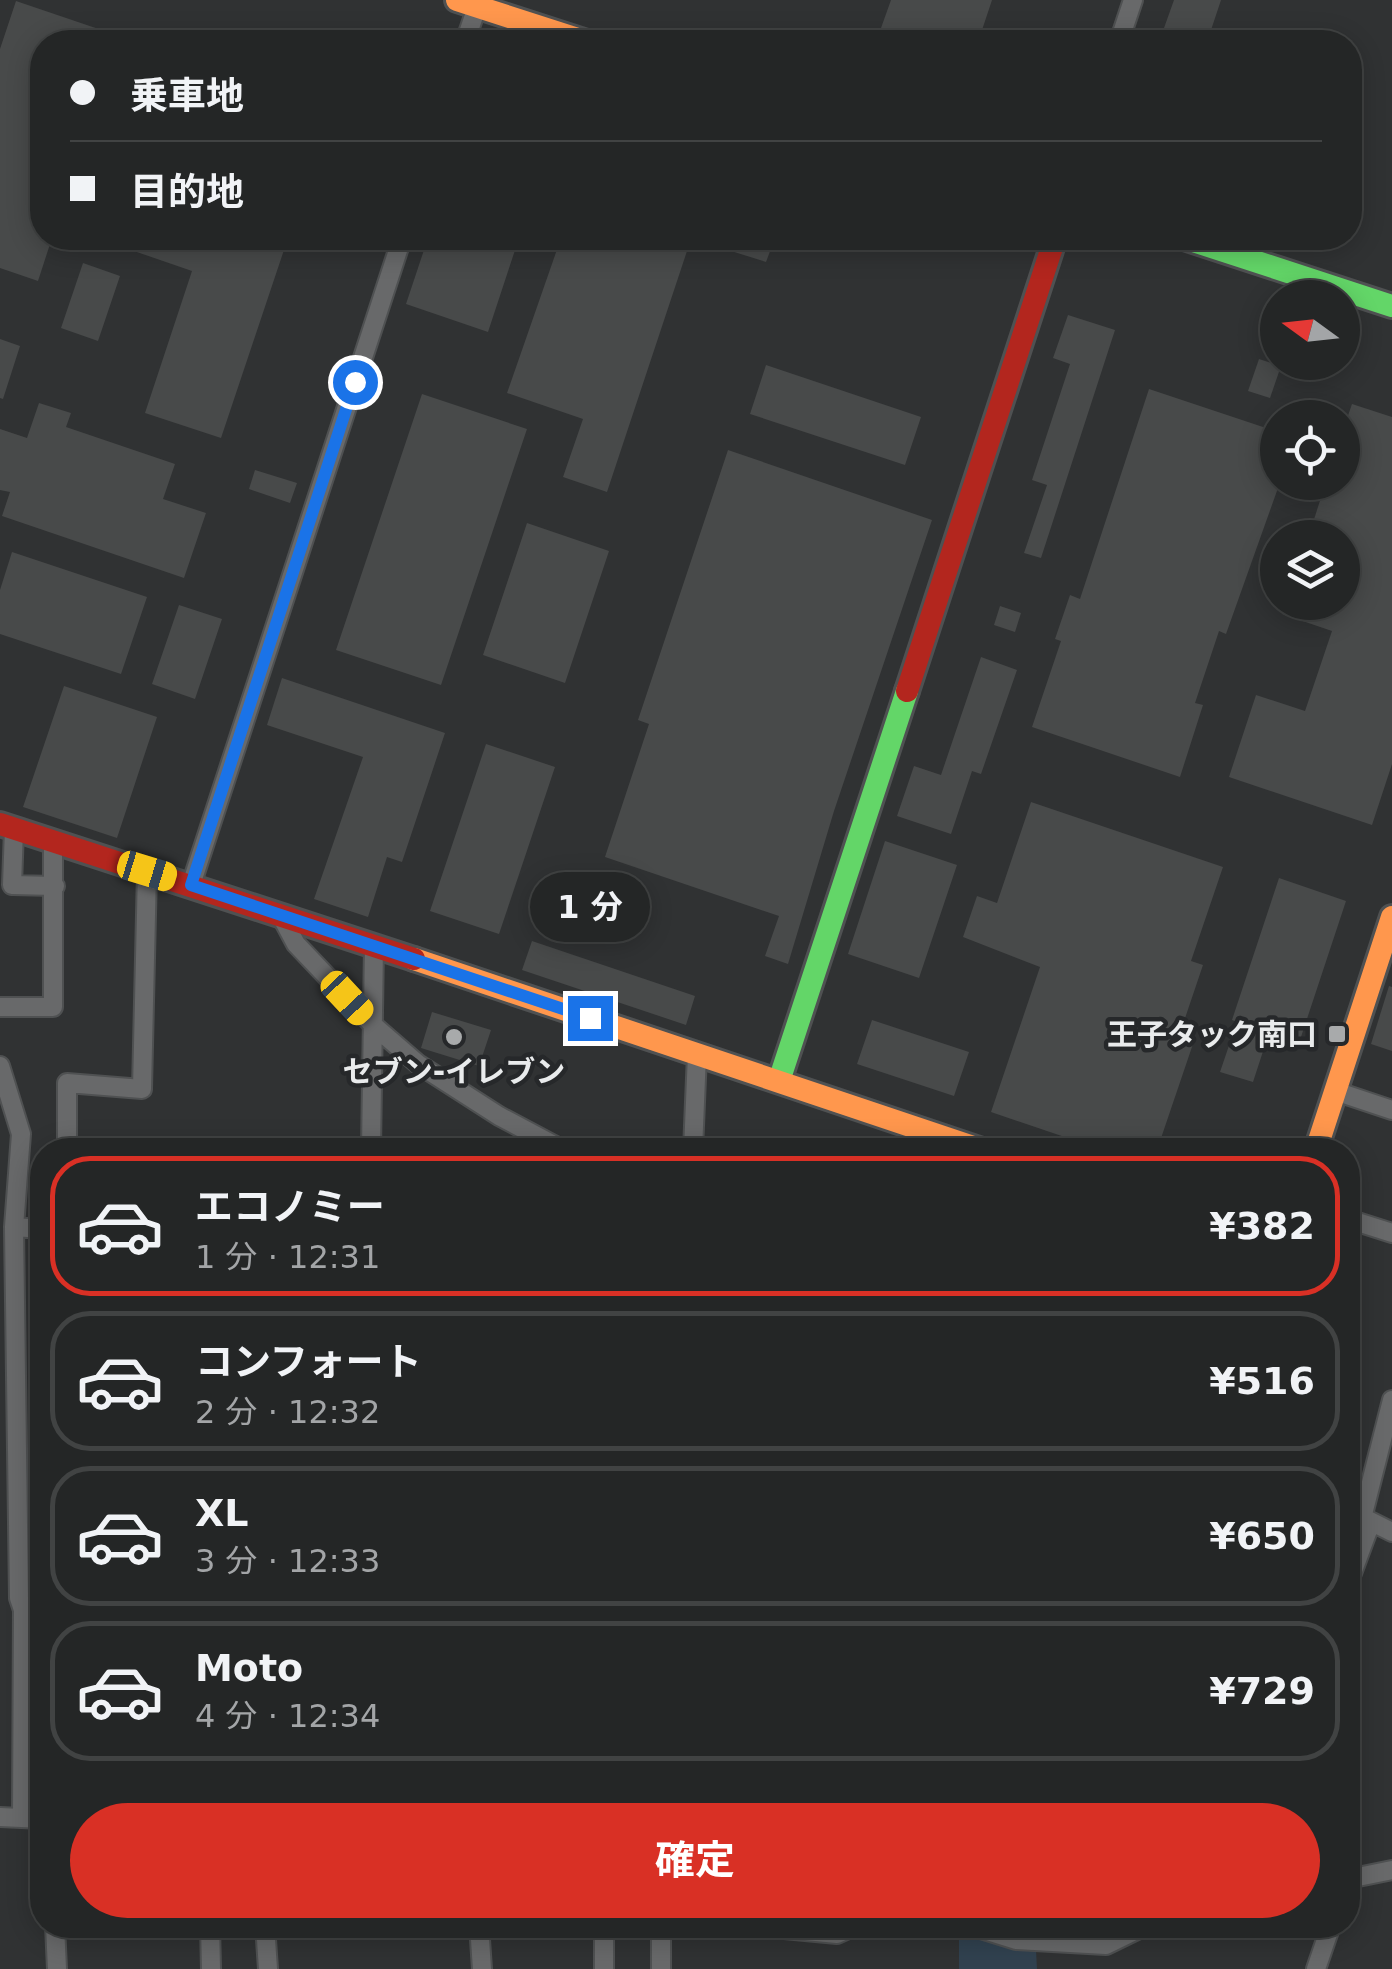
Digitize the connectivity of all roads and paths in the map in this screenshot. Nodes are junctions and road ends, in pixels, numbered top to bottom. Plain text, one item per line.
1 (1133, 0) edge
2 (467, 3) edge
3 (466, 30) edge
4 (550, 30) edge
5 (1123, 30) edge
6 (398, 250) edge
7 (1051, 250) edge
8 (1221, 250) edge
9 (1392, 306) edge
10 (7, 826) edge
11 (53, 840) junction
12 (147, 871) junction
13 (191, 885) junction
14 (55, 886) junction
15 (280, 914) junction
16 (1392, 917) edge
17 (374, 946) junction
18 (0, 1007) edge
19 (373, 1025) junction
20 (697, 1054) junction
21 (0, 1066) edge
22 (779, 1081) junction
23 (1335, 1091) junction
24 (1392, 1110) edge
25 (67, 1138) edge
26 (371, 1138) edge
27 (540, 1138) edge
28 (694, 1138) edge
29 (947, 1138) edge
30 (1320, 1138) edge
31 (1360, 1222) edge
32 (14, 1228) junction
33 (30, 1229) edge
34 (1392, 1233) edge
35 (1392, 1400) edge
36 (1360, 1516) edge
37 (1392, 1532) edge
38 (9, 1535) edge
39 (0, 1817) edge
40 (22, 1817) junction
41 (30, 1818) edge
42 (1392, 1870) edge
43 (1360, 1877) edge
44 (57, 1938) edge
45 (210, 1938) edge
46 (265, 1938) edge
47 (480, 1938) edge
48 (604, 1938) edge
49 (661, 1938) edge
50 (1010, 1938) edge
51 (1121, 1938) edge
52 (1327, 1938) edge
53 (58, 1969) edge
54 (211, 1969) edge
55 (268, 1969) edge
56 (482, 1969) edge
57 (604, 1969) edge
58 (661, 1969) edge
59 (1316, 1969) edge

1 - 5 street
2 - 3 street
2 - 4 street
6 - 13 street
7 - 22 street
8 - 9 street
10 - 11 street
10 - 14 street
11 - 12 street
11 - 14 street
12 - 13 street
12 - 25 street
13 - 15 street
14 - 18 street
15 - 17 street
15 - 19 street
16 - 23 street
17 - 19 street
17 - 20 street
19 - 26 street
19 - 27 street
20 - 22 street
20 - 28 street
21 - 32 street
22 - 29 street
23 - 24 street
23 - 30 street
31 - 34 street
32 - 33 street
32 - 38 street
35 - 36 street
36 - 37 street
38 - 40 street
39 - 40 street
40 - 41 street
42 - 43 street
44 - 53 street
45 - 54 street
46 - 55 street
47 - 56 street
48 - 57 street
49 - 58 street
50 - 51 street
52 - 59 street

